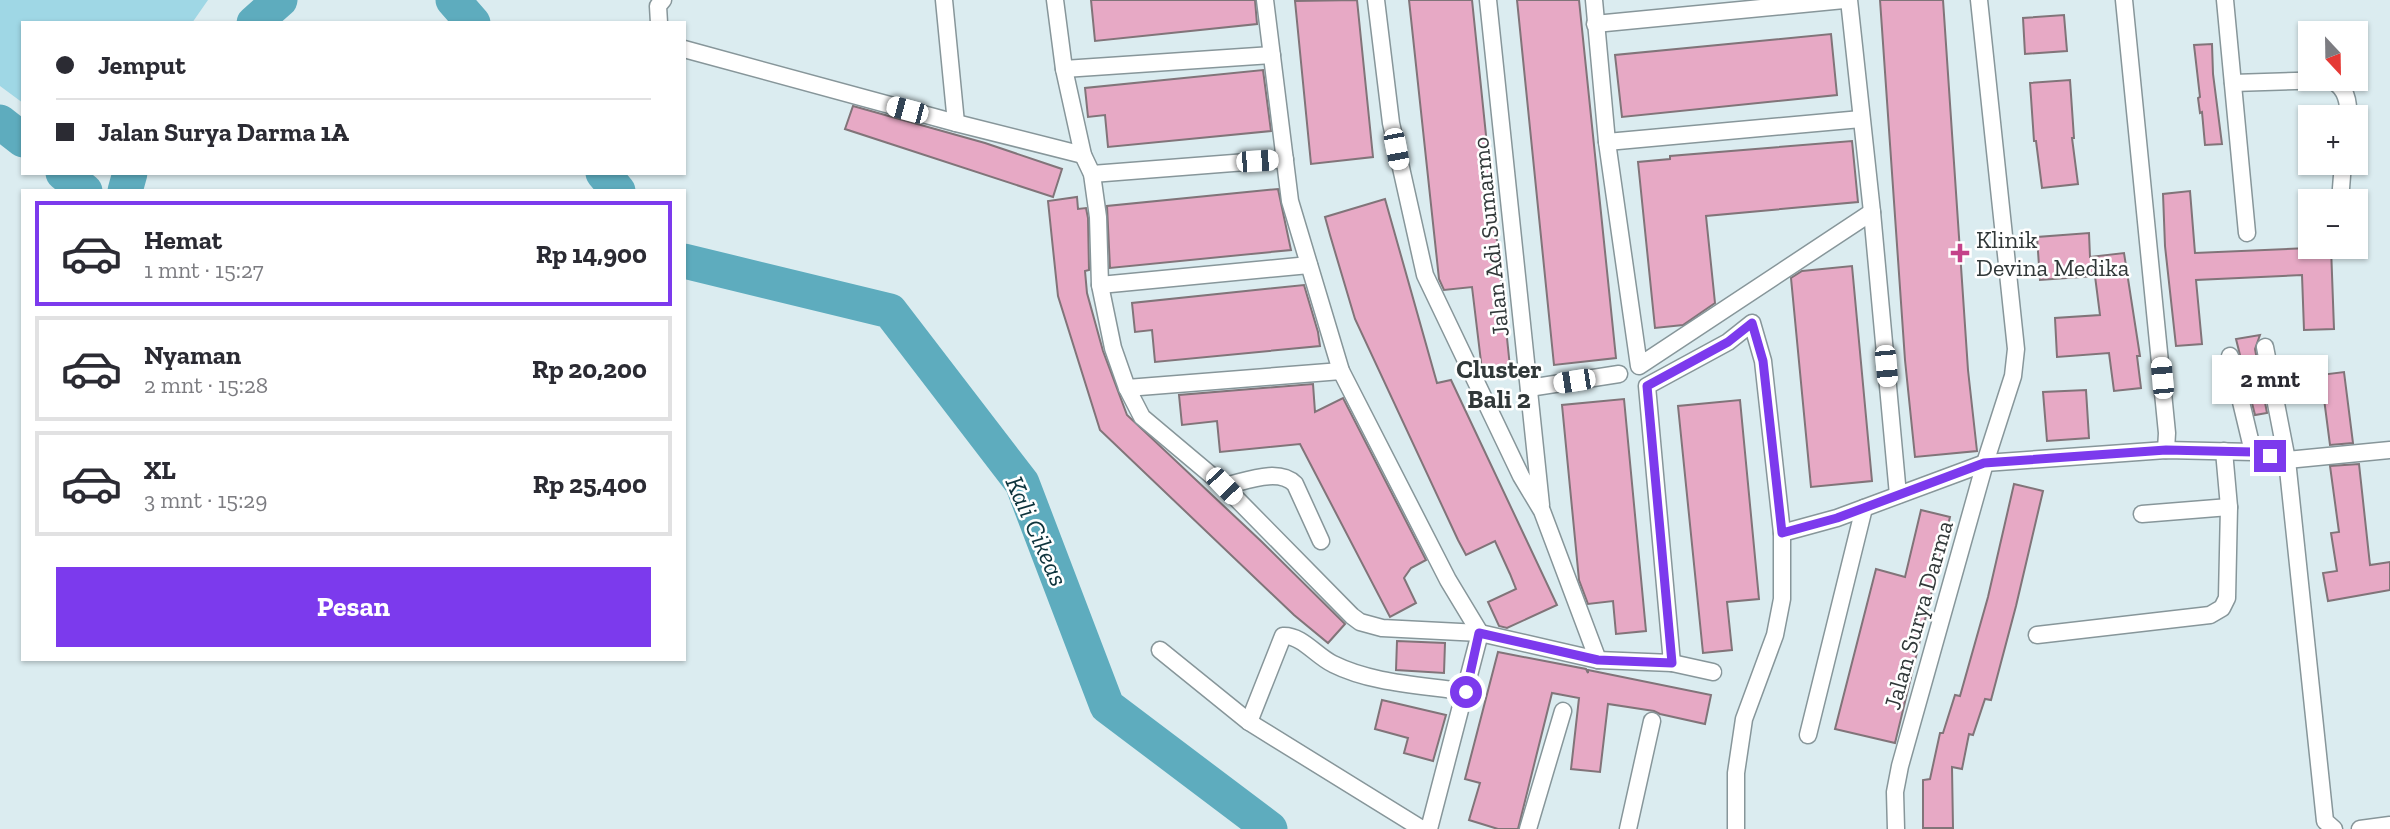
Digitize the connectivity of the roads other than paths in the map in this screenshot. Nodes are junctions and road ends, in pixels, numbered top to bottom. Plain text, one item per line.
1 (663, 0) edge
2 (944, 0) edge
3 (1055, 0) edge
4 (1265, 0) edge
5 (1376, 0) edge
6 (1488, 0) edge
7 (1594, 0) edge
8 (1843, 0) edge
9 (1849, 0) edge
10 (1979, 0) edge
11 (2124, 0) edge
12 (2225, 0) edge
13 (659, 21) edge
14 (1595, 24) junction
15 (686, 50) edge
16 (1272, 55) junction
17 (1064, 69) junction
18 (2233, 83) junction
19 (2349, 105) edge
20 (1861, 119) junction
21 (956, 123) junction
22 (1607, 142) junction
23 (1083, 155) junction
24 (1285, 159) junction
25 (1092, 174) junction
26 (1872, 212) junction
27 (2247, 233) dead end
28 (1309, 265) junction
29 (1100, 285) junction
30 (2265, 347) dead end
31 (2230, 356) dead end
32 (1341, 371) junction
33 (1619, 374) dead end
34 (1127, 388) junction
35 (1529, 388) junction
36 (2166, 450) junction
37 (2390, 450) edge
38 (2224, 451) junction
39 (2253, 452) junction
40 (2287, 460) junction
41 (1984, 463) junction
42 (1224, 486) junction
43 (1898, 495) junction
44 (2229, 507) junction
45 (1864, 508) junction
46 (1542, 511) junction
47 (2142, 514) dead end
48 (1782, 533) junction
49 (1321, 541) dead end
50 (1479, 633) junction
51 (2037, 635) dead end
52 (1160, 650) dead end
53 (1598, 660) junction
54 (1672, 663) junction
55 (1713, 672) dead end
56 (1466, 692) junction
57 (1563, 711) dead end
58 (1249, 722) junction
59 (1652, 722) dead end
60 (1808, 735) dead end
61 (2390, 825) edge
62 (2324, 826) edge
63 (1422, 829) edge
64 (1429, 829) edge
65 (1528, 829) edge
66 (1628, 829) edge
67 (1736, 829) edge
68 (1896, 829) edge
69 (2360, 829) edge

1 - 13 street
2 - 21 street
3 - 17 street
4 - 16 street
5 - 46 street
6 - 35 street, Jalan Adi Sumarmo
7 - 14 street
8 - 14 street
9 - 20 street
10 - 41 street, Jalan Surya Darma
11 - 36 street
12 - 18 street
14 - 22 street
15 - 21 street
16 - 17 street
16 - 24 street
17 - 23 street
18 - 19 street
18 - 27 street
20 - 22 street
20 - 26 street
21 - 23 street
22 - 26 street
23 - 25 street
24 - 25 street
24 - 28 street
25 - 29 street
26 - 43 street
28 - 29 street
28 - 32 street
29 - 34 street
30 - 40 street
31 - 39 street
32 - 34 street
32 - 50 street
33 - 35 street
34 - 42 street
35 - 46 street, Jalan Adi Sumarmo
36 - 38 street
36 - 41 street
37 - 40 street
38 - 39 street
38 - 44 street
39 - 40 street
40 - 62 street
41 - 43 street
41 - 68 street, Jalan Surya Darma
42 - 49 street
42 - 50 street
43 - 45 street
44 - 47 street
44 - 51 street
45 - 48 street
45 - 60 street
46 - 53 street
48 - 54 street
48 - 67 street
50 - 53 street
50 - 56 street
52 - 58 street
53 - 54 street
54 - 55 street
56 - 58 street
56 - 64 street
57 - 65 street
58 - 63 street
59 - 66 street
61 - 69 street

